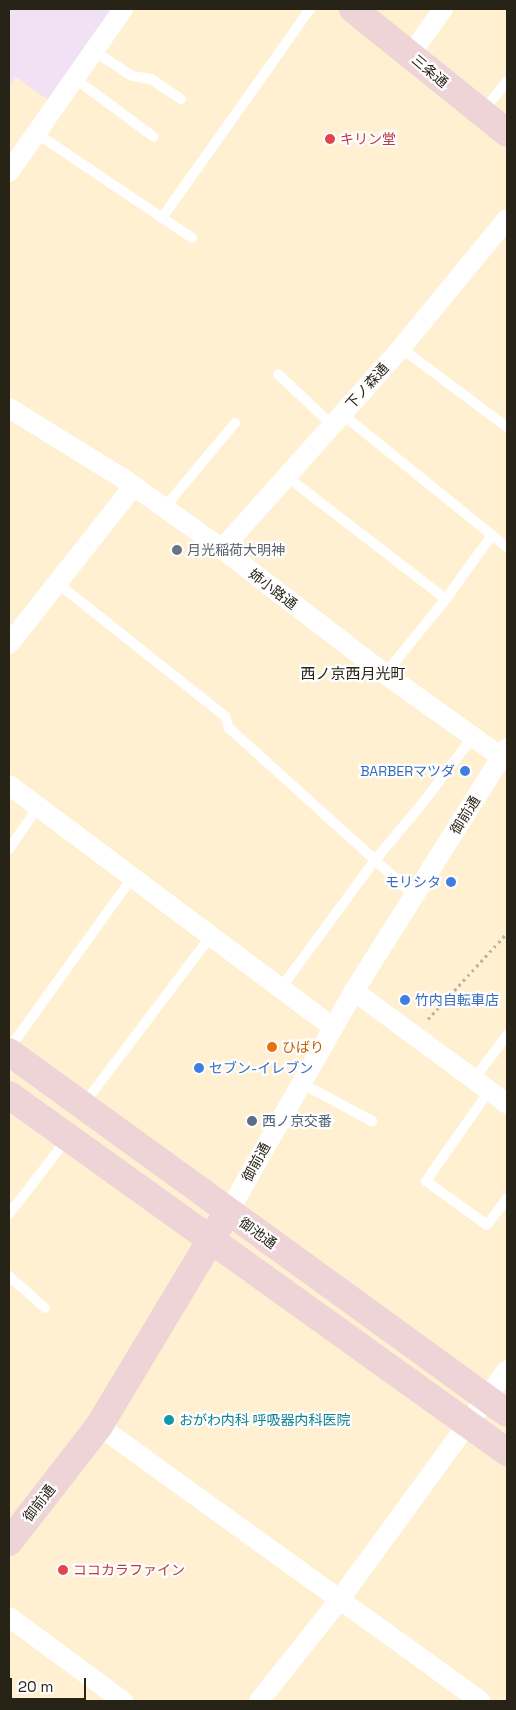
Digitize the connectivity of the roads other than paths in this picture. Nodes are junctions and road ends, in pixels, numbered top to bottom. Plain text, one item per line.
1 (123, 9) edge
2 (310, 9) edge
3 (353, 9) edge
4 (443, 9) edge
5 (94, 50) junction
6 (411, 54) junction
7 (74, 78) junction
8 (507, 81) edge
9 (181, 99) dead end
10 (481, 114) junction
11 (36, 133) junction
12 (507, 133) edge
13 (154, 137) dead end
14 (9, 172) edge
15 (162, 218) junction
16 (507, 219) edge
17 (192, 238) dead end
18 (401, 348) junction
19 (278, 374) dead end
20 (9, 408) edge
21 (337, 419) junction
22 (235, 423) dead end
23 (507, 427) edge
24 (286, 476) junction
25 (134, 486) junction
26 (164, 508) junction
27 (492, 535) junction
28 (507, 547) edge
29 (222, 549) junction
30 (56, 582) junction
31 (446, 599) junction
32 (9, 644) edge
33 (385, 674) junction
34 (472, 738) junction
35 (505, 755) edge
36 (9, 785) edge
37 (38, 807) junction
38 (9, 848) edge
39 (375, 860) junction
40 (132, 878) junction
41 (414, 895) junction
42 (211, 936) junction
43 (281, 988) junction
44 (354, 991) junction
45 (332, 1027) junction
46 (507, 1035) edge
47 (9, 1050) edge
48 (301, 1083) junction
49 (482, 1085) junction
50 (9, 1095) edge
51 (507, 1104) edge
52 (83, 1106) junction
53 (372, 1121) dead end
54 (68, 1138) junction
55 (507, 1198) edge
56 (229, 1211) junction
57 (9, 1214) edge
58 (210, 1241) junction
59 (9, 1276) edge
60 (45, 1308) dead end
61 (507, 1370) edge
62 (498, 1406) edge
63 (469, 1425) junction
64 (99, 1426) junction
65 (507, 1452) edge
66 (9, 1542) edge
67 (340, 1599) junction
68 (9, 1617) edge
69 (123, 1701) edge
70 (259, 1701) edge
71 (480, 1701) edge

1 - 5 street
2 - 15 lane
3 - 6 street, 三条通
4 - 6 street
5 - 7 street
5 - 9 lane
6 - 10 street, 三条通
7 - 11 street
7 - 13 lane
8 - 10 lane
10 - 12 street, 三条通
11 - 14 street
11 - 15 lane
15 - 17 lane
16 - 18 street, 下ノ森通
18 - 21 street, 下ノ森通
18 - 23 lane
19 - 21 lane
20 - 25 street, 姉小路通
21 - 24 street, 下ノ森通
21 - 27 lane
22 - 26 lane
24 - 29 street, 下ノ森通
24 - 31 lane
25 - 26 street, 姉小路通
25 - 30 street
26 - 29 street, 姉小路通
27 - 28 lane
27 - 31 lane
29 - 33 street, 姉小路通
30 - 32 street
30 - 39 lane
31 - 33 lane
33 - 34 street, 姉小路通
34 - 35 street, 姉小路通
34 - 39 lane
35 - 41 street, 御前通
36 - 37 street
37 - 38 lane
37 - 40 street
39 - 41 lane
39 - 43 lane
40 - 42 street
40 - 47 lane
41 - 44 street, 御前通
42 - 43 street
42 - 52 lane
43 - 45 street
44 - 45 street, 御前通
44 - 49 street
45 - 48 street, 御前通
46 - 49 lane
47 - 52 street, 御池通
48 - 53 lane
48 - 56 street, 御前通
49 - 51 street
49 - 55 lane
50 - 54 street
52 - 56 street, 御池通
54 - 57 lane
54 - 58 street
56 - 58 street, 御前通
56 - 62 street, 御池通
58 - 63 street
58 - 64 street, 御前通
59 - 60 lane
61 - 62 street
62 - 63 street
63 - 65 street
63 - 67 street
64 - 66 street, 御前通
64 - 67 street
67 - 70 street
67 - 71 street
68 - 69 street

